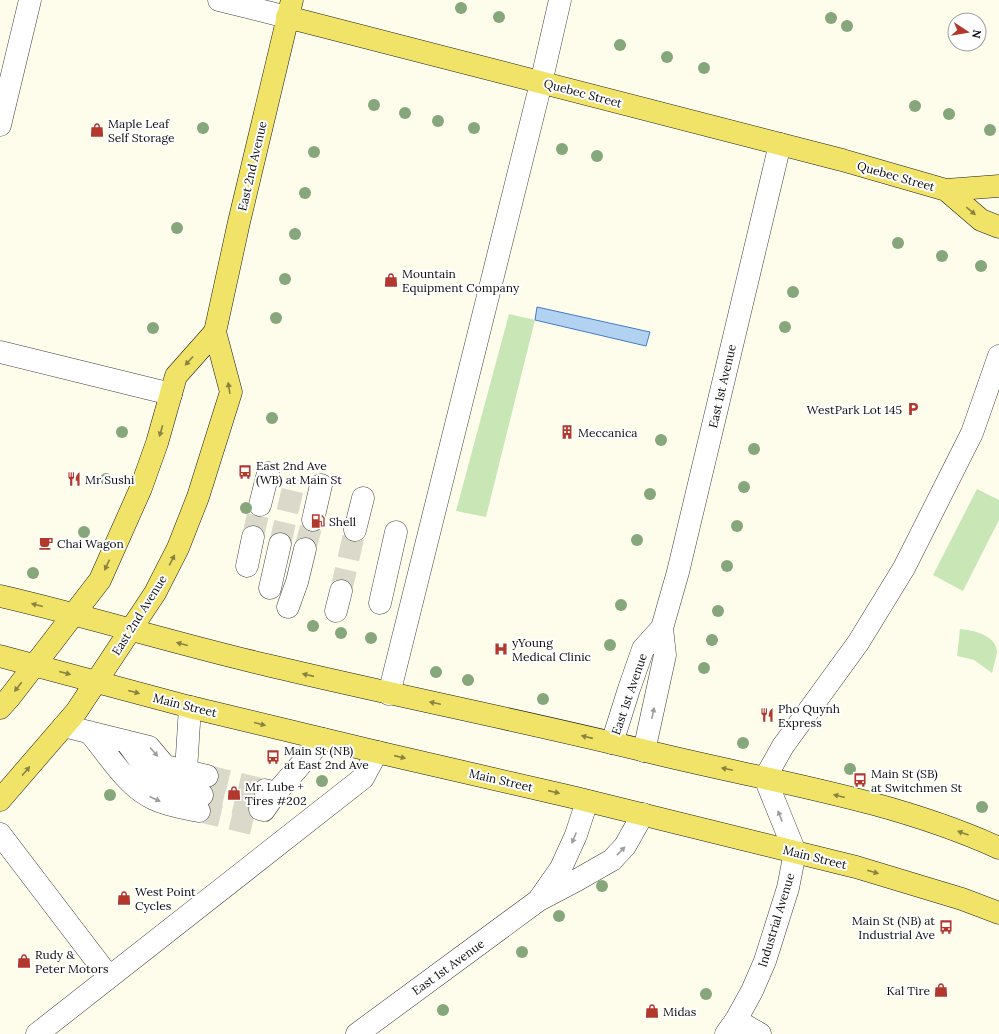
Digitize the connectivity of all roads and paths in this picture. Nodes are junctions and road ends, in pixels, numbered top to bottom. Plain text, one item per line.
1 (30, 0) edge
2 (219, 0) edge
3 (560, 0) edge
4 (290, 8) edge
5 (541, 83) junction
6 (0, 125) edge
7 (780, 144) junction
8 (999, 186) edge
9 (946, 190) junction
10 (999, 227) edge
11 (215, 332) junction
12 (0, 352) edge
13 (999, 356) edge
14 (171, 394) junction
15 (268, 473) dead end
16 (321, 485) dead end
17 (363, 498) dead end
18 (260, 505) tunnel mouth
19 (313, 520) tunnel mouth
20 (356, 530) tunnel mouth
21 (396, 532) dead end
22 (253, 538) tunnel mouth
23 (280, 544) tunnel mouth
24 (305, 549) tunnel mouth
25 (247, 566) dead end
26 (270, 588) dead end
27 (0, 596) edge
28 (380, 603) dead end
29 (288, 606) dead end
30 (74, 614) junction
31 (662, 628) junction
32 (131, 630) junction
33 (0, 656) edge
34 (35, 665) junction
35 (96, 682) junction
36 (389, 694) junction
37 (190, 707) junction
38 (0, 708) edge
39 (64, 726) junction
40 (89, 732) junction
41 (323, 739) junction
42 (126, 741) junction
43 (612, 743) junction
44 (644, 751) junction
45 (377, 752) junction
46 (186, 771) junction
47 (765, 778) junction
48 (203, 794) junction
49 (267, 797) tunnel mouth
50 (0, 800) edge
51 (587, 801) junction
52 (643, 814) junction
53 (0, 834) edge
54 (999, 848) edge
55 (794, 852) junction
56 (539, 900) junction
57 (999, 913) edge
58 (109, 977) junction
59 (731, 1027) edge
60 (37, 1034) edge
61 (357, 1034) edge
62 (760, 1034) edge

1 - 6 street
2 - 4 street, Quebec Street
3 - 5 street
4 - 5 main road, Quebec Street
4 - 11 main road, East 2nd Avenue
5 - 7 main road, Quebec Street
5 - 36 street
7 - 9 main road, Quebec Street
7 - 31 street, East 1st Avenue
8 - 9 main road, Quebec Street
9 -> 10 main road, Quebec Street
11 -> 14 main road, East 2nd Avenue
32 -> 11 main road, East 2nd Avenue
12 - 14 street
13 - 47 street
14 -> 30 main road, East 2nd Avenue
15 - 18 street
16 - 19 street
17 - 20 street
21 - 28 street
22 - 25 street
23 - 26 street
24 - 29 street
30 -> 27 main road
30 - 32 main road
30 - 34 main road, East 2nd Avenue
31 - 43 street, East 1st Avenue
44 -> 31 street, East 1st Avenue
32 - 35 main road, East 2nd Avenue
36 -> 32 main road
33 - 34 main road, Main Street
34 -> 35 main road, Main Street
34 -> 38 main road, East 2nd Avenue
35 -> 37 main road, Main Street
35 - 39 main road, East 2nd Avenue
43 -> 36 main road
37 -> 41 main road, Main Street
37 - 46 street
39 - 40 street
50 -> 39 main road, East 2nd Avenue
40 - 42 street
40 -> 48 street
41 - 45 main road, Main Street
41 - 49 street
42 -> 46 street
42 - 48 street
43 - 44 main road
47 -> 44 main road
45 -> 51 main road, Main Street
45 - 58 street
46 - 48 street
54 -> 47 main road
55 -> 47 street
51 - 52 main road, Main Street
51 -> 56 street, East 1st Avenue
52 - 55 main road, Main Street
56 -> 52 street, East 1st Avenue
53 - 58 street
55 -> 57 main road, Main Street
55 - 59 street, Industrial Avenue
56 - 61 street, East 1st Avenue
58 - 60 street
59 - 62 street

